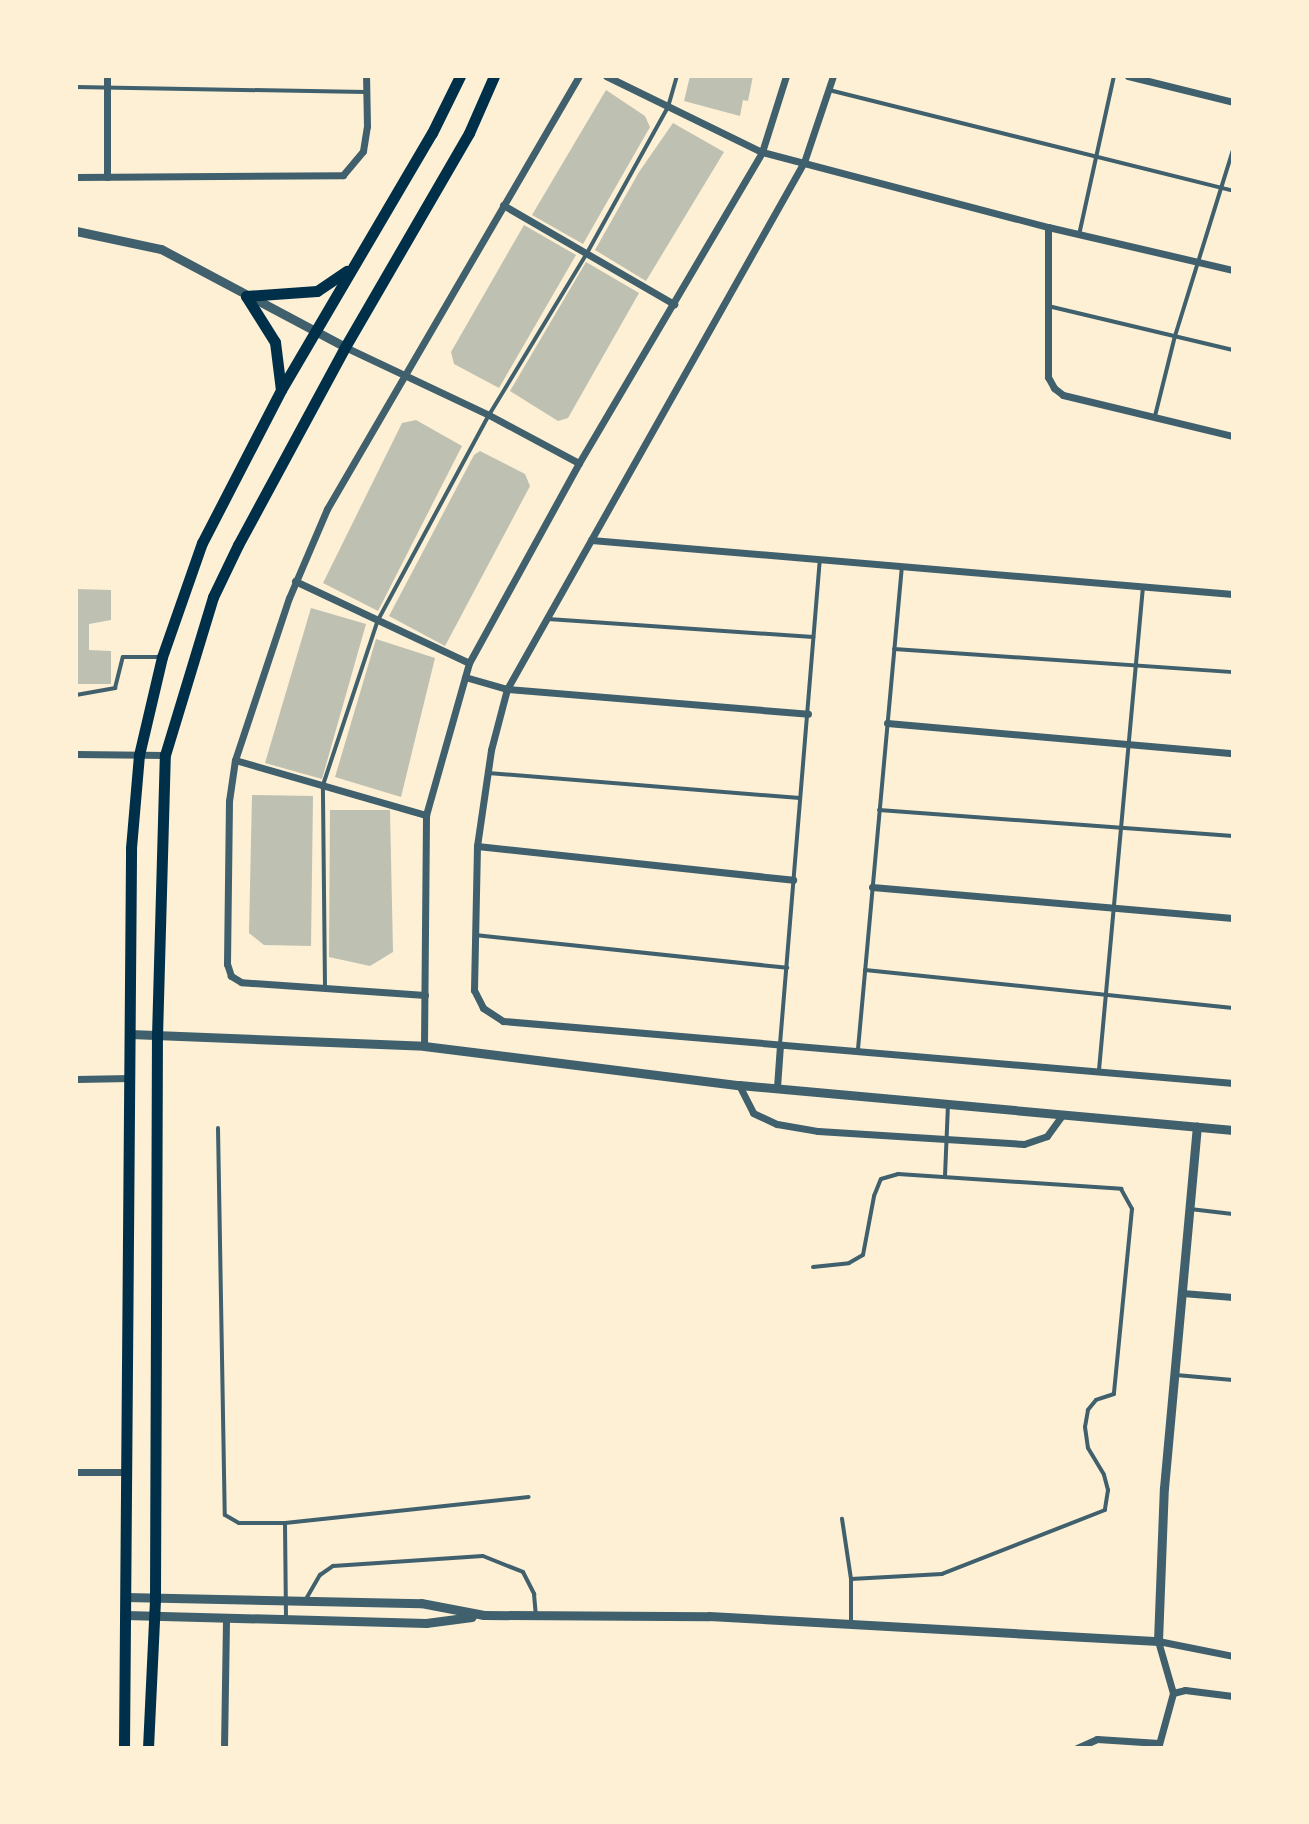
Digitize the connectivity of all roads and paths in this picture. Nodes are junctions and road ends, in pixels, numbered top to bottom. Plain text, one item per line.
1 (107, 76) edge
2 (366, 76) edge
3 (460, 76) edge
4 (494, 76) edge
5 (579, 76) edge
6 (606, 76) edge
7 (677, 76) edge
8 (786, 76) edge
9 (833, 76) edge
10 (1114, 76) edge
11 (1128, 76) edge
12 (76, 87) edge
13 (107, 87) junction
14 (829, 90) junction
15 (366, 92) junction
16 (1233, 102) edge
17 (668, 107) junction
18 (1233, 150) edge
19 (762, 152) junction
20 (1097, 157) junction
21 (804, 162) junction
22 (76, 177) edge
23 (107, 177) junction
24 (1220, 187) junction
25 (1233, 191) edge
26 (503, 205) junction
27 (1048, 227) junction
28 (76, 231) edge
29 (1079, 235) junction
30 (587, 253) junction
31 (1198, 261) junction
32 (353, 267) junction
33 (1233, 270) edge
34 (246, 296) junction
35 (674, 304) junction
36 (1048, 306) junction
37 (316, 333) junction
38 (1175, 336) junction
39 (345, 347) junction
40 (1233, 350) edge
41 (405, 374) junction
42 (281, 390) junction
43 (489, 415) junction
44 (1155, 416) junction
45 (1233, 436) edge
46 (579, 463) junction
47 (591, 540) junction
48 (820, 560) junction
49 (902, 566) junction
50 (295, 581) junction
51 (1143, 587) junction
52 (1233, 594) edge
53 (548, 619) junction
54 (378, 620) junction
55 (814, 637) junction
56 (894, 649) junction
57 (162, 657) junction
58 (469, 663) junction
59 (1136, 665) junction
60 (1233, 672) edge
61 (465, 677) junction
62 (507, 689) junction
63 (76, 695) edge
64 (808, 714) junction
65 (887, 723) junction
66 (1129, 744) junction
67 (1233, 753) edge
68 (76, 754) edge
69 (139, 755) junction
70 (165, 755) junction
71 (235, 760) junction
72 (488, 773) junction
73 (323, 785) junction
74 (800, 798) junction
75 (879, 810) junction
76 (426, 815) junction
77 (1121, 828) junction
78 (1233, 836) edge
79 (477, 846) junction
80 (793, 880) junction
81 (872, 887) junction
82 (1114, 908) junction
83 (1233, 918) edge
84 (473, 935) junction
85 (787, 968) junction
86 (865, 970) junction
87 (325, 989) junction
88 (425, 995) junction
89 (1106, 995) junction
90 (1233, 1008) edge
91 (130, 1034) junction
92 (157, 1036) junction
93 (780, 1045) junction
94 (424, 1046) junction
95 (858, 1049) junction
96 (1099, 1070) junction
97 (130, 1078) junction
98 (76, 1079) edge
99 (1233, 1083) edge
100 (739, 1085) junction
101 (777, 1087) junction
102 (948, 1103) junction
103 (1062, 1115) junction
104 (1197, 1127) junction
105 (218, 1128) dead end
106 (1233, 1130) edge
107 (947, 1140) junction
108 (945, 1176) junction
109 (1190, 1209) junction
110 (1233, 1214) edge
111 (813, 1267) dead end
112 (1182, 1293) junction
113 (1233, 1297) edge
114 (1174, 1374) junction
115 (1233, 1380) edge
116 (76, 1472) edge
117 (128, 1472) junction
118 (529, 1497) dead end
119 (842, 1519) dead end
120 (285, 1523) junction
121 (851, 1579) junction
122 (125, 1597) junction
123 (155, 1598) junction
124 (286, 1599) junction
125 (305, 1601) junction
126 (125, 1615) junction
127 (154, 1615) junction
128 (484, 1615) junction
129 (226, 1617) junction
130 (536, 1617) junction
131 (286, 1619) junction
132 (851, 1623) junction
133 (1158, 1641) junction
134 (1233, 1656) edge
135 (1173, 1693) junction
136 (1233, 1696) edge
137 (1158, 1746) edge
138 (124, 1748) edge
139 (148, 1748) edge
140 (224, 1748) edge
141 (1077, 1748) edge

1 - 13 street
2 - 15 street
3 - 32 main road
4 - 39 main road
5 - 26 street
6 - 17 street
7 - 17 lane
8 - 19 street
9 - 14 street
10 - 20 lane
11 - 16 street
12 - 13 lane
13 - 15 lane
13 - 23 street
14 - 20 lane
14 - 21 street
15 - 23 street
17 - 19 street
17 - 30 lane
18 - 24 lane
19 - 21 street
19 - 35 street
20 - 24 lane
20 - 29 lane
21 - 27 street
21 - 47 street
22 - 23 street
24 - 25 lane
24 - 31 lane
26 - 30 street
26 - 41 street
27 - 29 street
27 - 36 street
28 - 34 street
29 - 31 street
30 - 35 street
30 - 43 lane
31 - 33 street
31 - 38 lane
32 - 34 main road
32 - 37 main road
34 - 37 street
34 - 42 main road
35 - 46 street
36 - 38 lane
36 - 44 street
37 - 39 street
37 - 42 main road
38 - 40 lane
38 - 44 lane
39 - 41 street
39 - 70 main road
41 - 43 street
41 - 50 street
42 - 57 main road
43 - 46 street
43 - 54 lane
44 - 45 street
46 - 58 street
47 - 48 street
47 - 53 street
48 - 49 street
48 - 55 lane
49 - 51 street
49 - 56 lane
50 - 54 street
50 - 71 street
51 - 52 street
51 - 59 lane
53 - 55 lane
53 - 62 street
54 - 58 street
54 - 73 lane
55 - 64 lane
56 - 59 lane
56 - 65 lane
57 - 63 lane
57 - 69 main road
58 - 61 street
59 - 60 lane
59 - 66 lane
61 - 62 street
61 - 76 street
62 - 64 street
62 - 72 street
64 - 74 lane
65 - 66 street
65 - 75 lane
66 - 67 street
66 - 77 lane
68 - 69 street
69 - 70 street
69 - 91 main road
70 - 92 main road
71 - 73 street
71 - 87 street
72 - 74 lane
72 - 79 street
73 - 76 street
73 - 87 lane
74 - 80 lane
75 - 77 lane
75 - 81 lane
76 - 88 street
77 - 78 lane
77 - 82 lane
79 - 80 street
79 - 84 street
80 - 85 lane
81 - 82 street
81 - 86 lane
82 - 83 street
82 - 89 lane
84 - 85 lane
84 - 93 street
85 - 93 lane
86 - 89 lane
86 - 95 lane
87 - 88 street
88 - 94 street
89 - 90 lane
89 - 96 lane
91 - 92 street
91 - 97 main road
92 - 94 street
92 - 123 main road
93 - 95 street
93 - 101 street
94 - 100 street
95 - 96 street
96 - 99 street
97 - 98 street
97 - 117 main road
100 - 101 street
100 - 107 street
101 - 102 street
102 - 103 street
102 - 107 lane
103 - 104 street
103 - 107 street
104 - 106 street
104 - 109 street
105 - 120 lane
107 - 108 lane
108 - 111 lane
108 - 121 lane
109 - 110 lane
109 - 112 street
112 - 113 street
112 - 114 street
114 - 115 lane
114 - 133 street
116 - 117 street
117 - 122 main road
118 - 120 lane
119 - 121 lane
120 - 124 lane
121 - 132 lane
122 - 123 street
122 - 126 main road
123 - 124 street
123 - 127 main road
124 - 125 street
124 - 131 lane
125 - 128 street
125 - 130 lane
126 - 127 street
126 - 138 main road
127 - 129 street
127 - 139 main road
128 - 130 street
128 - 131 street
129 - 131 street
129 - 140 street
130 - 132 street
132 - 133 street
133 - 134 street
133 - 135 street
135 - 136 street
135 - 137 street
137 - 141 street

